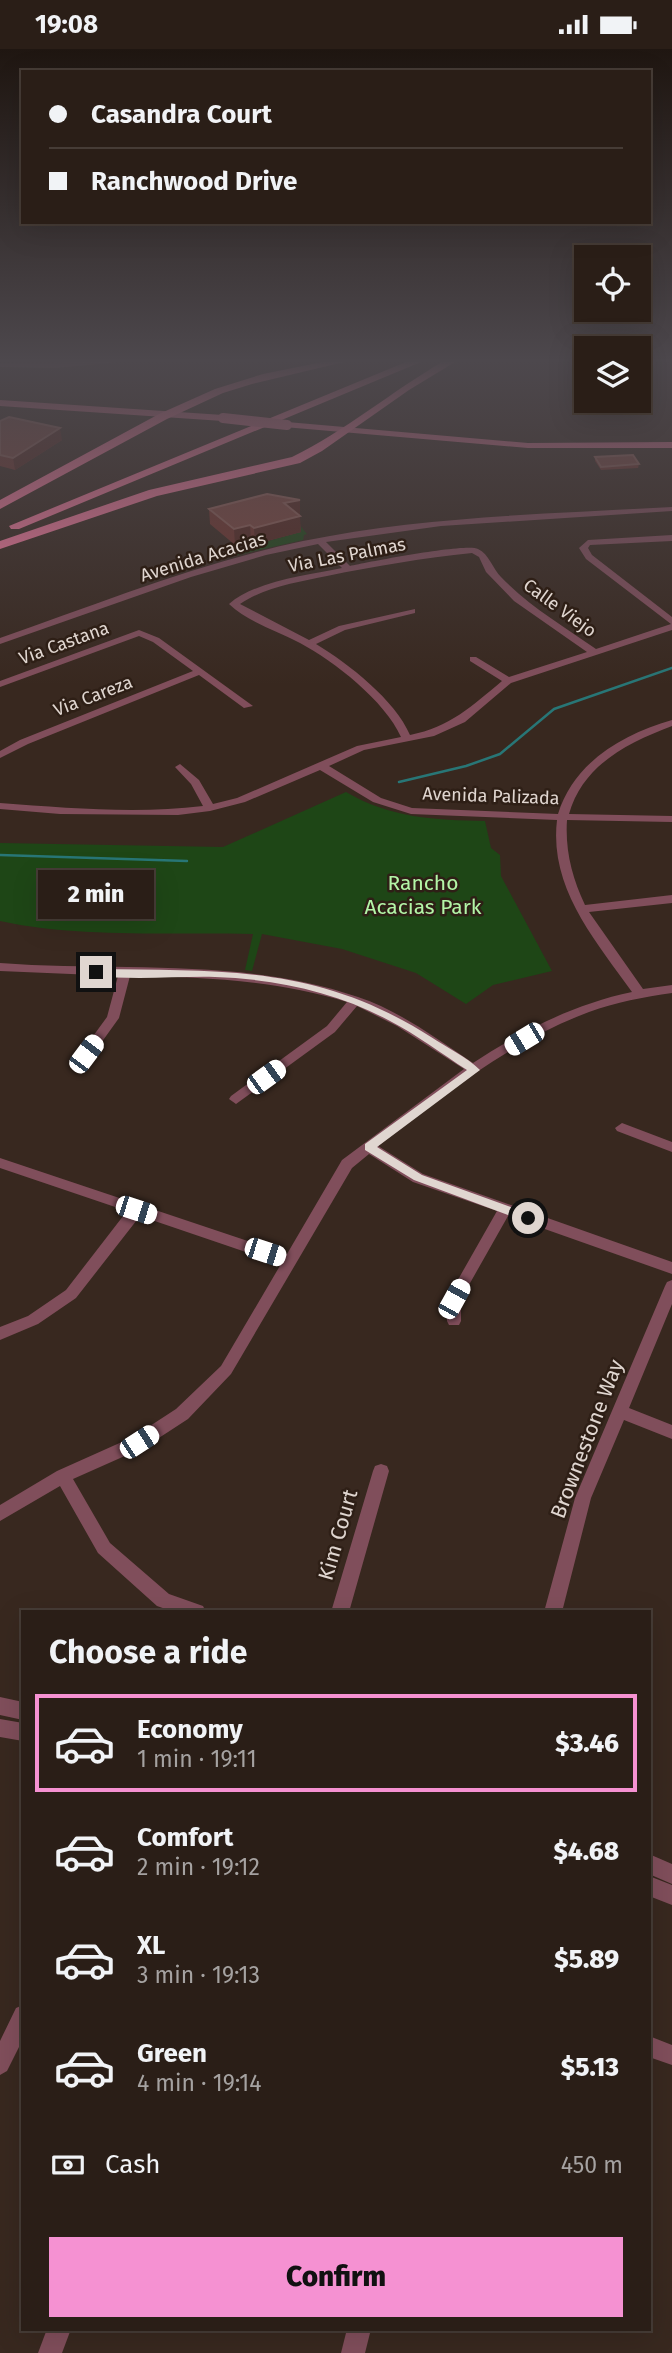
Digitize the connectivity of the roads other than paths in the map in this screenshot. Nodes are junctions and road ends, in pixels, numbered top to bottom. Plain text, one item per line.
1 (69, 470) edge
2 (123, 470) edge
3 (153, 470) edge
4 (255, 470) edge
5 (0, 505) edge
6 (672, 509) edge
7 (0, 519) edge
8 (0, 532) edge
9 (672, 538) edge
10 (320, 541) junction
11 (0, 545) edge
12 (483, 556) joint
13 (348, 569) junction
14 (412, 611) dead end
15 (672, 622) edge
16 (672, 627) edge
17 (0, 641) edge
18 (309, 644) junction
19 (594, 652) junction
20 (473, 659) dead end
21 (199, 672) junction
22 (508, 681) junction
23 (0, 684) edge
24 (248, 706) dead end
25 (672, 723) edge
26 (406, 737) junction
27 (0, 755) edge
28 (320, 765) junction
29 (180, 767) dead end
30 (0, 806) edge
31 (211, 809) junction
32 (562, 816) junction
33 (672, 819) edge
34 (672, 899) edge
35 (582, 909) junction
36 (0, 967) edge
37 (125, 972) junction
38 (672, 989) edge
39 (639, 993) junction
40 (355, 1000) junction
41 (86, 1054) dead end
42 (474, 1070) junction
43 (236, 1099) dead end
44 (622, 1128) dead end
45 (369, 1147) junction
46 (672, 1147) edge
47 (0, 1163) edge
48 (505, 1209) junction
49 (136, 1210) junction
50 (290, 1261) junction
51 (672, 1268) edge
52 (672, 1286) edge
53 (454, 1321) dead end
54 (0, 1334) edge
55 (619, 1411) junction
56 (672, 1432) edge
57 (381, 1471) dead end
58 (63, 1476) junction
59 (0, 1514) edge
60 (191, 1610) edge
61 (341, 1610) edge
62 (554, 1610) edge
63 (0, 1706) edge
64 (21, 1711) edge
65 (0, 1728) edge
66 (21, 1732) edge
67 (651, 1865) edge
68 (672, 1874) edge
69 (651, 1887) edge
70 (672, 1895) edge
71 (21, 2019) edge
72 (651, 2047) edge
73 (672, 2055) edge
74 (0, 2064) edge
75 (58, 2331) edge
76 (358, 2331) edge
77 (50, 2353) edge
78 (353, 2353) edge

1 - 5 highway
2 - 7 highway
3 - 8 highway
4 - 11 highway
6 - 10 street, Avenida Acacias
9 - 15 street
10 - 13 street
10 - 17 street, Avenida Acacias
12 - 13 street, Via Las Palmas
12 - 19 street, Calle Viejo
13 - 18 street, Via Las Palmas
14 - 18 street
16 - 19 street
18 - 26 street
19 - 22 street
20 - 22 street
21 - 23 street, Via Castana
21 - 24 street
21 - 27 street, Via Careza
22 - 26 street
25 - 32 street
26 - 28 street
28 - 31 street
28 - 32 street, Avenida Palizada
29 - 31 street
30 - 31 street
32 - 33 street, Avenida Palizada
32 - 35 street
34 - 35 street
35 - 39 street
36 - 37 street
37 - 40 street
37 - 41 street
38 - 39 street
39 - 42 street
40 - 42 street
40 - 43 street
42 - 45 street
44 - 46 street
45 - 48 street
45 - 50 street
47 - 49 street
48 - 51 street
48 - 53 street
49 - 50 street
49 - 54 street
50 - 58 street
52 - 55 street, Brownestone Way
55 - 56 street
55 - 62 street, Brownestone Way
57 - 61 street, Kim Court
58 - 59 street
58 - 60 street
63 - 64 street
65 - 66 street
67 - 68 street
69 - 70 street
71 - 74 street
72 - 73 street
75 - 77 street
76 - 78 street

